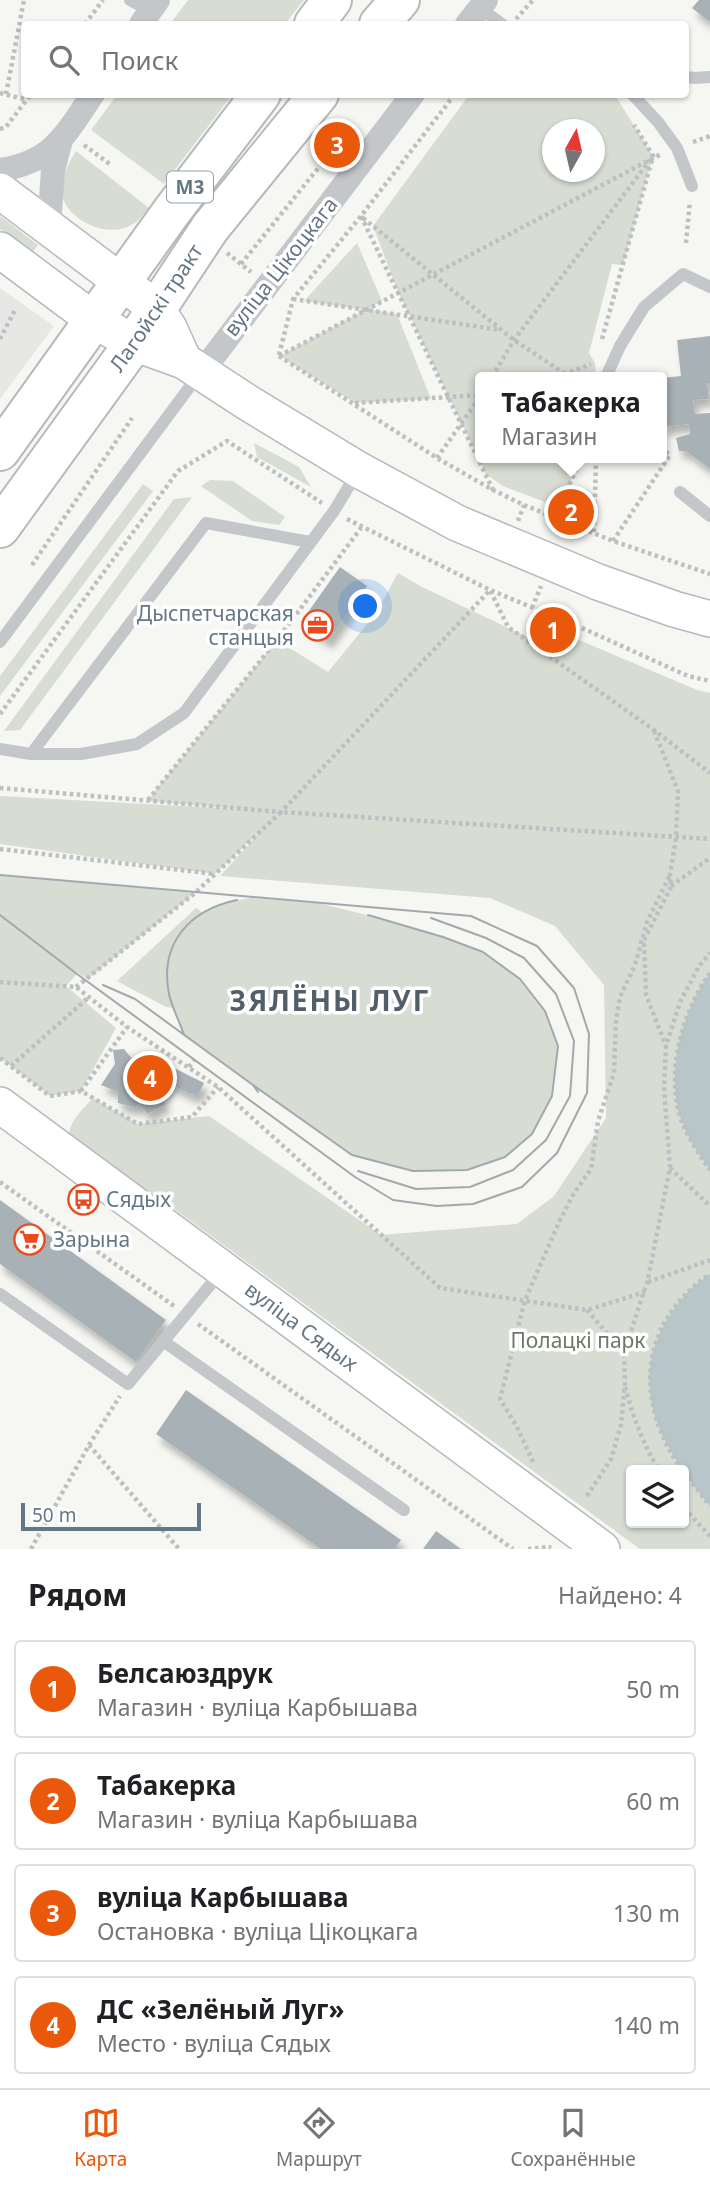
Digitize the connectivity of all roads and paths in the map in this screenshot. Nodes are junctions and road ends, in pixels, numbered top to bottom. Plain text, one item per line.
1 (24, 0) edge
2 (103, 0) edge
3 (332, 0) edge
4 (400, 0) edge
5 (533, 0) edge
6 (478, 11) edge
7 (87, 21) edge
8 (316, 21) edge
9 (382, 21) edge
10 (496, 21) edge
11 (514, 21) edge
12 (689, 77) edge
13 (710, 77) edge
14 (3, 94) edge
15 (91, 98) edge
16 (258, 98) edge
17 (316, 98) edge
18 (410, 98) edge
19 (452, 98) edge
20 (636, 98) edge
21 (27, 100) joint
22 (0, 129) edge
23 (344, 136) dead end
24 (71, 141) junction
25 (653, 156) junction
26 (111, 165) dead end
27 (0, 170) edge
28 (692, 186) joint
29 (0, 191) edge
30 (361, 216) junction
31 (49, 227) junction
32 (686, 243) dead end
33 (0, 250) edge
34 (226, 253) dead end
35 (241, 264) junction
36 (254, 274) dead end
37 (433, 274) junction
38 (121, 281) junction
39 (710, 288) edge
40 (398, 292) junction
41 (293, 299) junction
42 (16, 308) dead end
43 (156, 308) junction
44 (366, 309) junction
45 (409, 316) junction
46 (94, 320) junction
47 (502, 330) junction
48 (0, 339) edge
49 (514, 340) junction
50 (134, 343) junction
51 (599, 350) dead end
52 (279, 356) junction
53 (192, 367) junction
54 (495, 372) edge
55 (562, 372) edge
56 (576, 372) edge
57 (600, 372) edge
58 (602, 372) edge
59 (475, 396) edge
60 (449, 399) junction
61 (355, 403) junction
62 (475, 403) edge
63 (132, 418) dead end
64 (461, 424) junction
65 (0, 451) edge
66 (475, 453) edge
67 (437, 458) junction
68 (480, 463) edge
69 (580, 463) edge
70 (596, 463) edge
71 (665, 463) edge
72 (359, 470) junction
73 (493, 490) junction
74 (680, 492) dead end
75 (334, 511) junction
76 (554, 516) junction
77 (710, 516) edge
78 (0, 528) edge
79 (361, 528) junction
80 (594, 532) junction
81 (613, 541) junction
82 (310, 542) junction
83 (28, 571) dead end
84 (710, 574) edge
85 (490, 590) junction
86 (710, 619) edge
87 (0, 642) edge
88 (710, 681) edge
89 (0, 713) edge
90 (654, 730) junction
91 (0, 749) edge
92 (30, 754) junction
93 (710, 773) edge
94 (0, 788) edge
95 (148, 801) junction
96 (281, 812) junction
97 (676, 837) junction
98 (710, 839) edge
99 (0, 849) edge
100 (710, 858) edge
101 (215, 874) junction
102 (670, 875) junction
103 (671, 887) junction
104 (710, 953) edge
105 (710, 973) edge
106 (0, 982) edge
107 (76, 987) junction
108 (89, 997) junction
109 (127, 1027) junction
110 (666, 1046) junction
111 (0, 1058) edge
112 (194, 1060) dead end
113 (11, 1066) junction
114 (189, 1068) junction
115 (218, 1087) junction
116 (81, 1091) junction
117 (0, 1105) edge
118 (670, 1167) junction
119 (710, 1170) edge
120 (0, 1182) edge
121 (710, 1206) edge
122 (710, 1260) edge
123 (224, 1269) junction
124 (710, 1274) edge
125 (647, 1282) junction
126 (645, 1292) junction
127 (0, 1294) edge
128 (525, 1300) junction
129 (587, 1310) junction
130 (186, 1315) junction
131 (163, 1341) junction
132 (624, 1353) junction
133 (625, 1383) junction
134 (109, 1415) dead end
135 (89, 1445) junction
136 (656, 1465) edge
137 (680, 1465) edge
138 (537, 1470) dead end
139 (689, 1479) edge
140 (587, 1496) dead end
141 (710, 1506) edge
142 (404, 1510) dead end
143 (689, 1513) edge
144 (710, 1536) edge
145 (31, 1549) edge
146 (180, 1549) edge
147 (513, 1549) edge
148 (528, 1549) edge
149 (551, 1549) edge
150 (602, 1549) edge

1 - 14 path
2 - 7 path
3 - 8 main road
4 - 9 main road
5 - 11 path
6 - 10 lane
12 - 13 lane
14 - 21 path
15 - 24 street
16 - 38 main road, Лагойскі тракт / М3
17 - 43 main road, Лагойскі тракт / М3
18 - 53 street, вуліца Цікоцкага
19 - 30 path
20 - 28 lane
21 - 22 path
23 - 35 path
24 - 26 path
24 - 27 street
24 - 31 street
25 - 37 path
25 - 49 path
25 - 51 path
28 - 32 path
29 - 31 main road
30 - 37 path
30 - 40 path
30 - 41 path
31 - 38 main road
33 - 46 main road
34 - 35 path
35 - 36 path
37 - 40 path
37 - 47 path
38 - 43 main road
38 - 46 main road, Лагойскі тракт / М3
39 - 58 lane
40 - 44 path
40 - 45 path
41 - 44 path
41 - 52 path
42 - 48 path
43 - 50 main road, Лагойскі тракт / М3
43 - 53 main road
44 - 45 path
44 - 52 path
45 - 47 path
45 - 60 path
46 - 50 main road
46 - 65 main road, Лагойскі тракт / М3
47 - 49 path
49 - 54 path
49 - 55 path
50 - 53 main road
50 - 78 main road, Лагойскі тракт / М3
52 - 61 path
53 - 72 main road
53 - 87 lane
56 - 57 path
59 - 60 path
60 - 61 path
60 - 64 path
61 - 67 path
62 - 64 path
63 - 83 path
64 - 66 path
64 - 67 path
67 - 73 path
68 - 73 path
69 - 76 path
70 - 80 path
71 - 81 path
72 - 75 lane
72 - 86 main road
73 - 76 path
74 - 77 lane
75 - 79 path
75 - 82 lane
75 - 89 path
76 - 80 path
79 - 85 path
79 - 95 path
80 - 81 path
81 - 84 path
82 - 92 lane
82 - 92 lane
85 - 88 path
85 - 90 path
85 - 96 path
90 - 93 path
90 - 97 path
91 - 92 lane
94 - 95 path
95 - 96 path
96 - 97 path
96 - 101 path
97 - 98 path
97 - 102 path
99 - 101 path
100 - 103 path
101 - 107 path
102 - 103 path
102 - 128 path
103 - 110 path
104 - 110 path
105 - 119 path
106 - 107 path
107 - 108 path
108 - 109 path
108 - 113 path
109 - 114 path
109 - 116 path
110 - 118 path
111 - 113 path
112 - 114 path
113 - 116 path
114 - 115 path
115 - 116 path
115 - 128 path
117 - 123 main road, вуліца Сядых
118 - 121 path
118 - 125 path
120 - 130 path
122 - 125 path
123 - 130 lane
123 - 150 main road, вуліца Сядых
124 - 137 path
125 - 126 path
126 - 129 path
126 - 132 path
127 - 131 lane
128 - 129 path
128 - 138 path
129 - 132 path
130 - 131 lane
130 - 147 path
131 - 142 lane
132 - 133 path
133 - 136 path
133 - 140 path
134 - 135 path
135 - 145 path
135 - 146 path
139 - 141 path
143 - 144 path
148 - 149 path

